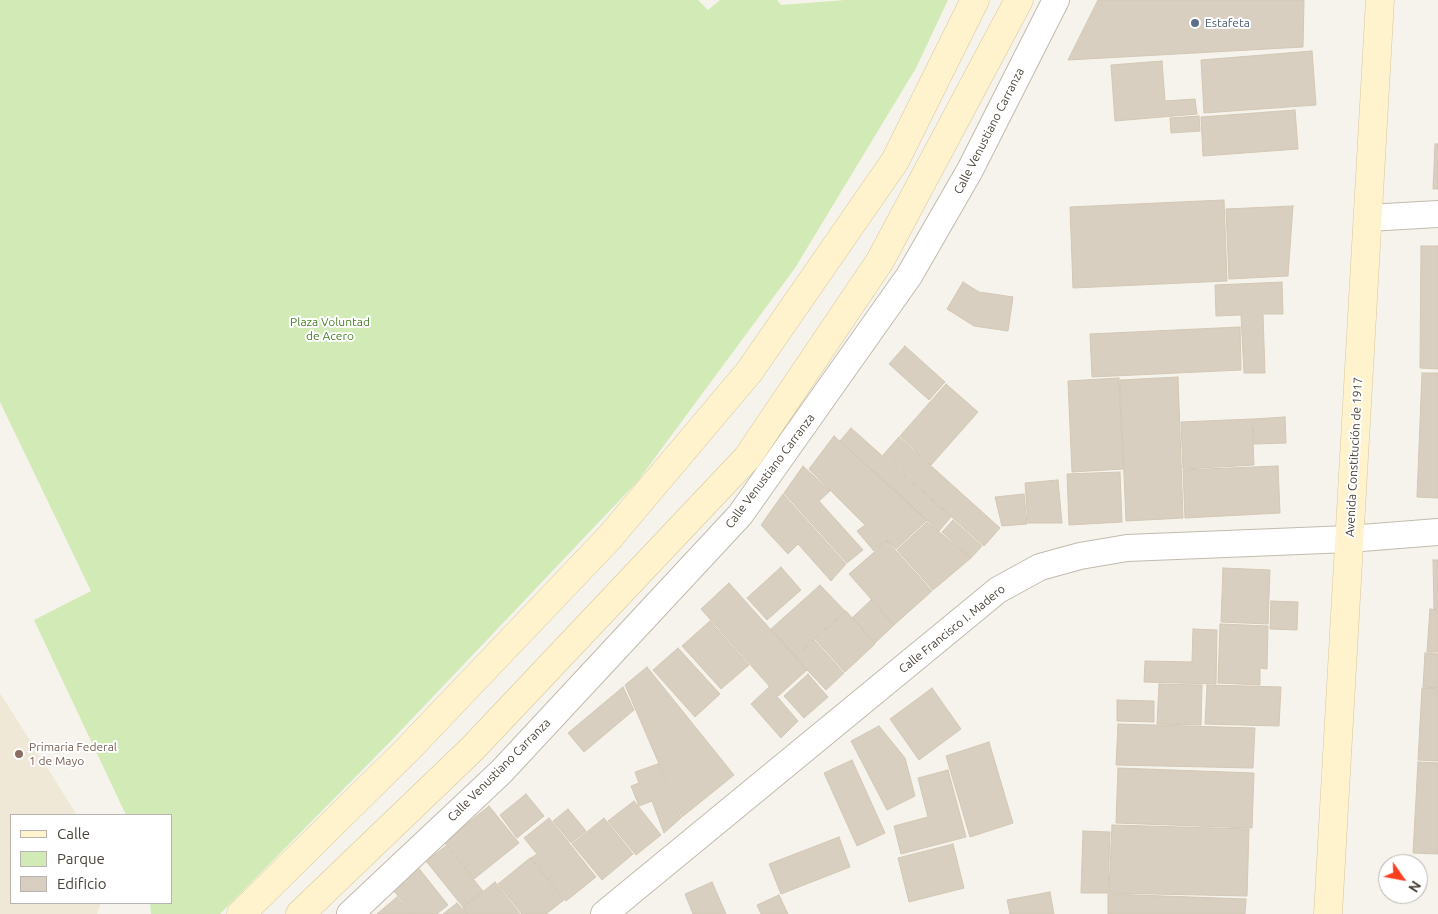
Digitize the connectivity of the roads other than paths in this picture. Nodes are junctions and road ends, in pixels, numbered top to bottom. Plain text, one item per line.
1 (975, 0) edge
2 (1019, 0) edge
3 (1056, 0) edge
4 (1380, 0) edge
5 (1438, 214) edge
6 (1368, 218) junction
7 (1438, 532) edge
8 (1349, 539) junction
9 (241, 914) edge
10 (300, 914) edge
11 (350, 914) edge
12 (604, 914) edge
13 (1328, 914) edge

1 - 9 main road
2 - 10 main road
3 - 11 street, Calle Venustiano Carranza
4 - 6 main road, Avenida Constitución de 1917
5 - 6 street
6 - 8 main road, Avenida Constitución de 1917
7 - 8 street, Calle Francisco I. Madero
8 - 12 street, Calle Francisco I. Madero
8 - 13 main road, Avenida Constitución de 1917

